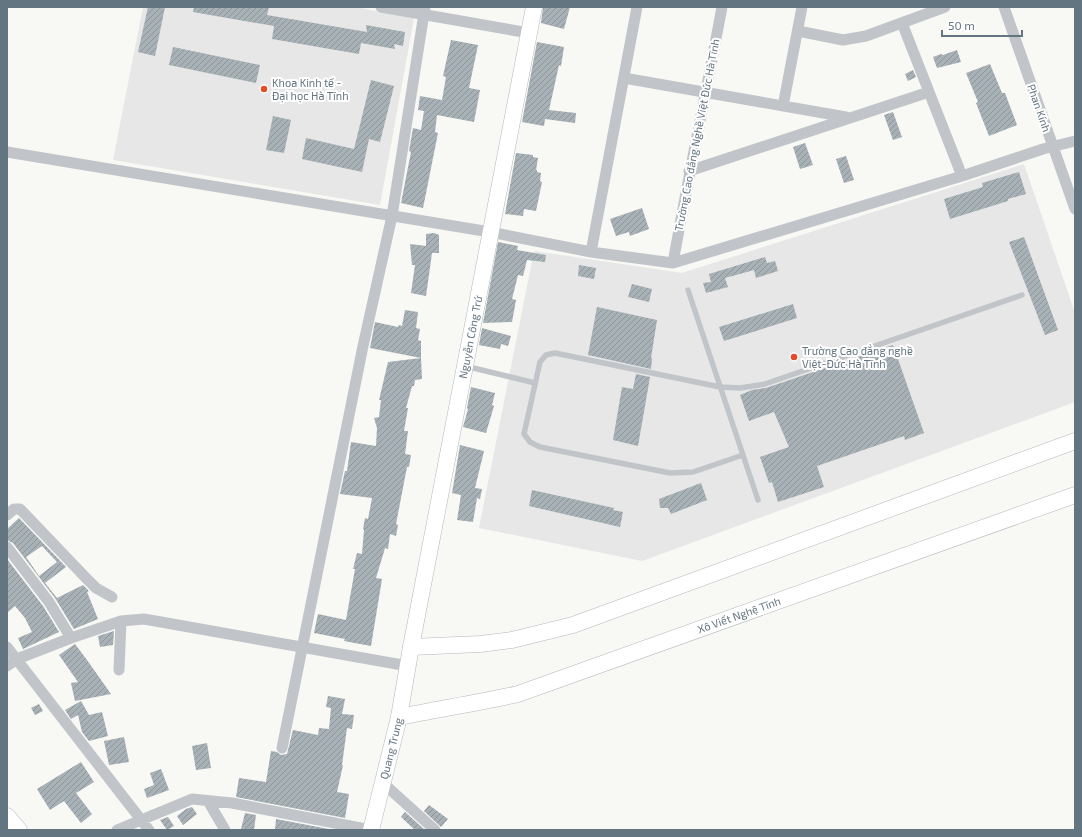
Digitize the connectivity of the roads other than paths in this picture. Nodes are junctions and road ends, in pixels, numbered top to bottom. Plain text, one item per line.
1 (381, 7) edge
2 (534, 7) edge
3 (637, 7) edge
4 (722, 7) edge
5 (802, 7) edge
6 (945, 7) edge
7 (1004, 7) edge
8 (424, 11) edge
9 (902, 23) junction
10 (798, 31) junction
11 (529, 33) junction
12 (624, 78) junction
13 (929, 92) junction
14 (706, 93) junction
15 (783, 106) junction
16 (848, 118) junction
17 (1075, 141) edge
18 (1053, 146) junction
19 (7, 152) edge
20 (689, 171) junction
21 (962, 176) junction
22 (1075, 209) edge
23 (392, 216) junction
24 (490, 232) junction
25 (591, 252) junction
26 (673, 263) junction
27 (688, 290) dead end
28 (1022, 295) dead end
29 (465, 366) junction
30 (535, 383) junction
31 (720, 387) junction
32 (1075, 440) edge
33 (742, 455) junction
34 (1075, 495) edge
35 (758, 500) dead end
36 (7, 515) edge
37 (7, 547) edge
38 (112, 597) dead end
39 (121, 621) junction
40 (71, 638) junction
41 (7, 647) edge
42 (302, 647) junction
43 (411, 647) junction
44 (17, 659) junction
45 (7, 666) edge
46 (408, 666) junction
47 (119, 670) dead end
48 (399, 717) junction
49 (282, 748) dead end
50 (383, 782) junction
51 (208, 801) junction
52 (7, 816) edge
53 (142, 820) junction
54 (19, 830) edge
55 (117, 830) edge
56 (149, 830) edge
57 (225, 830) edge
58 (371, 830) edge
59 (435, 830) edge

1 - 8 street
2 - 11 street, Nguyễn Công Trứ
3 - 12 street
4 - 14 street, Trường Cao đẳng Nghề Việt Đức Hà Tĩnh
5 - 10 street
6 - 9 street
7 - 18 street, Phan Kính
8 - 11 street
8 - 23 street
9 - 10 street
9 - 13 street
10 - 15 street
11 - 24 street, Nguyễn Công Trứ
12 - 14 street
12 - 25 street
13 - 16 street
13 - 21 street
14 - 15 street
14 - 20 street, Trường Cao đẳng Nghề Việt Đức Hà Tĩnh
15 - 16 street
16 - 20 street
17 - 18 street
18 - 21 street
18 - 22 street, Phan Kính
19 - 23 street
20 - 26 street, Trường Cao đẳng Nghề Việt Đức Hà Tĩnh
21 - 26 street
23 - 24 street
23 - 42 street
24 - 25 street
24 - 29 street, Nguyễn Công Trứ
25 - 26 street
27 - 31 lane
28 - 31 lane
29 - 30 lane
29 - 43 street, Nguyễn Công Trứ
30 - 31 lane
30 - 33 lane
31 - 33 lane
32 - 43 street
33 - 35 lane
34 - 48 street, Xô Viết Nghệ Tĩnh
36 - 38 street
37 - 40 street
39 - 40 street
39 - 42 street
39 - 47 street
40 - 44 street
41 - 44 street
42 - 46 street
42 - 49 street
43 - 46 street, Nguyễn Công Trứ
44 - 45 street
44 - 53 street
46 - 48 street, Quang Trung
48 - 50 street, Quang Trung
50 - 58 street, Quang Trung
50 - 59 street
51 - 53 street
51 - 57 street
51 - 58 street
52 - 54 street
53 - 55 street
53 - 56 street

